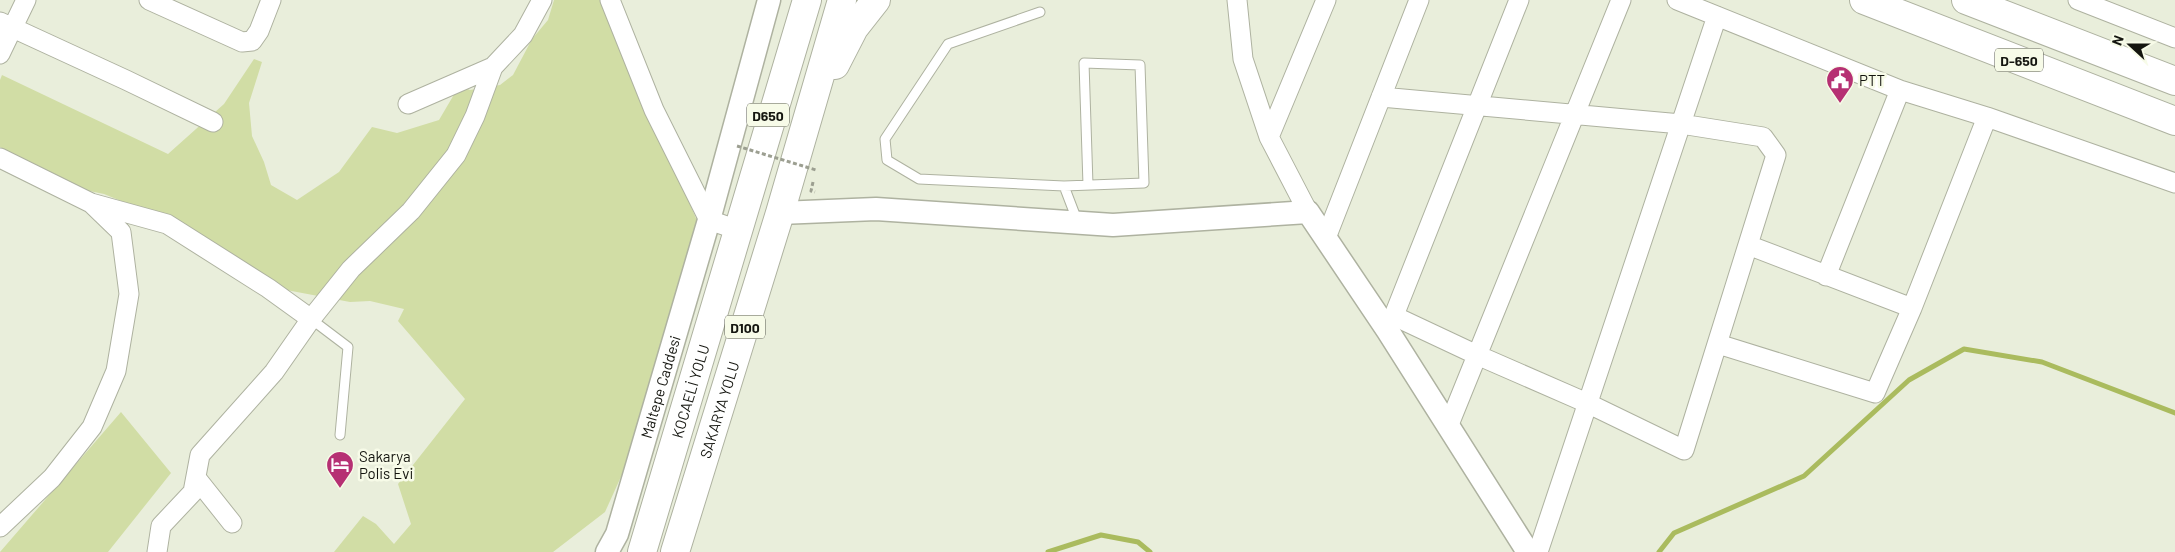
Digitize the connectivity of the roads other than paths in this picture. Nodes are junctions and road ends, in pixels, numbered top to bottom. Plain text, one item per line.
1 (26, 0) edge
2 (148, 0) edge
3 (271, 0) edge
4 (542, 0) edge
5 (610, 0) edge
6 (769, 0) edge
7 (798, 0) edge
8 (807, 0) edge
9 (842, 0) edge
10 (876, 0) edge
11 (1237, 0) edge
12 (1326, 0) edge
13 (1419, 0) edge
14 (1519, 0) edge
15 (1621, 0) edge
16 (1677, 0) edge
17 (1864, 0) edge
18 (1966, 0) edge
19 (2078, 0) edge
20 (1040, 12) dead end
21 (1718, 16) junction
22 (6, 25) edge
23 (2173, 31) edge
24 (0, 54) edge
25 (493, 67) junction
26 (2175, 81) edge
27 (1900, 90) junction
28 (1381, 97) junction
29 (408, 104) dead end
30 (1477, 105) junction
31 (1574, 114) junction
32 (1987, 117) junction
33 (2175, 121) edge
34 (213, 122) dead end
35 (805, 124) junction
36 (1681, 124) junction
37 (1269, 137) junction
38 (0, 158) edge
39 (2175, 183) edge
40 (1088, 185) junction
41 (1064, 186) junction
42 (92, 203) junction
43 (1308, 212) junction
44 (780, 213) junction
45 (709, 220) junction
46 (1078, 223) junction
47 (738, 230) junction
48 (1326, 238) junction
49 (1748, 245) junction
50 (1826, 276) junction
51 (1912, 308) junction
52 (311, 319) junction
53 (1391, 323) junction
54 (1718, 344) junction
55 (1477, 355) junction
56 (1587, 402) junction
57 (1448, 427) junction
58 (340, 435) dead end
59 (197, 479) junction
60 (232, 523) dead end
61 (0, 528) edge
62 (157, 552) edge
63 (607, 552) edge
64 (642, 552) edge
65 (675, 552) edge
66 (1528, 552) edge
67 (1538, 552) edge

1 - 22 street
2 - 3 street
4 - 25 street
5 - 45 street
6 - 45 street, Maltepe Caddesi
7 - 47 highway, D650
8 - 47 highway, D100
9 - 35 highway, D100
10 - 35 highway, D650
11 - 37 street
12 - 37 street
13 - 28 street
14 - 30 street
15 - 31 street
16 - 21 street
17 - 33 highway, D-650
18 - 26 highway, D-650
19 - 23 street
20 - 41 lane
21 - 27 street
21 - 36 street
22 - 24 street
22 - 34 street
25 - 29 street
25 - 52 street
27 - 32 street
27 - 50 street
28 - 30 street
28 - 48 street
30 - 31 street
30 - 53 street
31 - 36 street
31 - 55 street
32 - 39 street
32 - 51 street
35 - 44 highway, SAKARYA YOLU / D100
36 - 49 street
36 - 56 street
37 - 43 street
38 - 42 street
40 - 40 lane
40 - 41 lane
41 - 46 lane
42 - 52 street
42 - 61 street
43 - 46 street
43 - 48 street
44 - 46 street
44 - 65 highway, SAKARYA YOLU / D100
45 - 47 street
45 - 63 street, Maltepe Caddesi
47 - 64 highway, KOCAELİ YOLU / D100
48 - 53 street
49 - 50 street
49 - 54 street
50 - 51 street
51 - 54 street
52 - 58 lane
52 - 59 street
53 - 55 street
53 - 57 street
54 - 56 street
55 - 56 street
55 - 57 street
56 - 67 street
57 - 66 street
59 - 60 street
59 - 62 street

